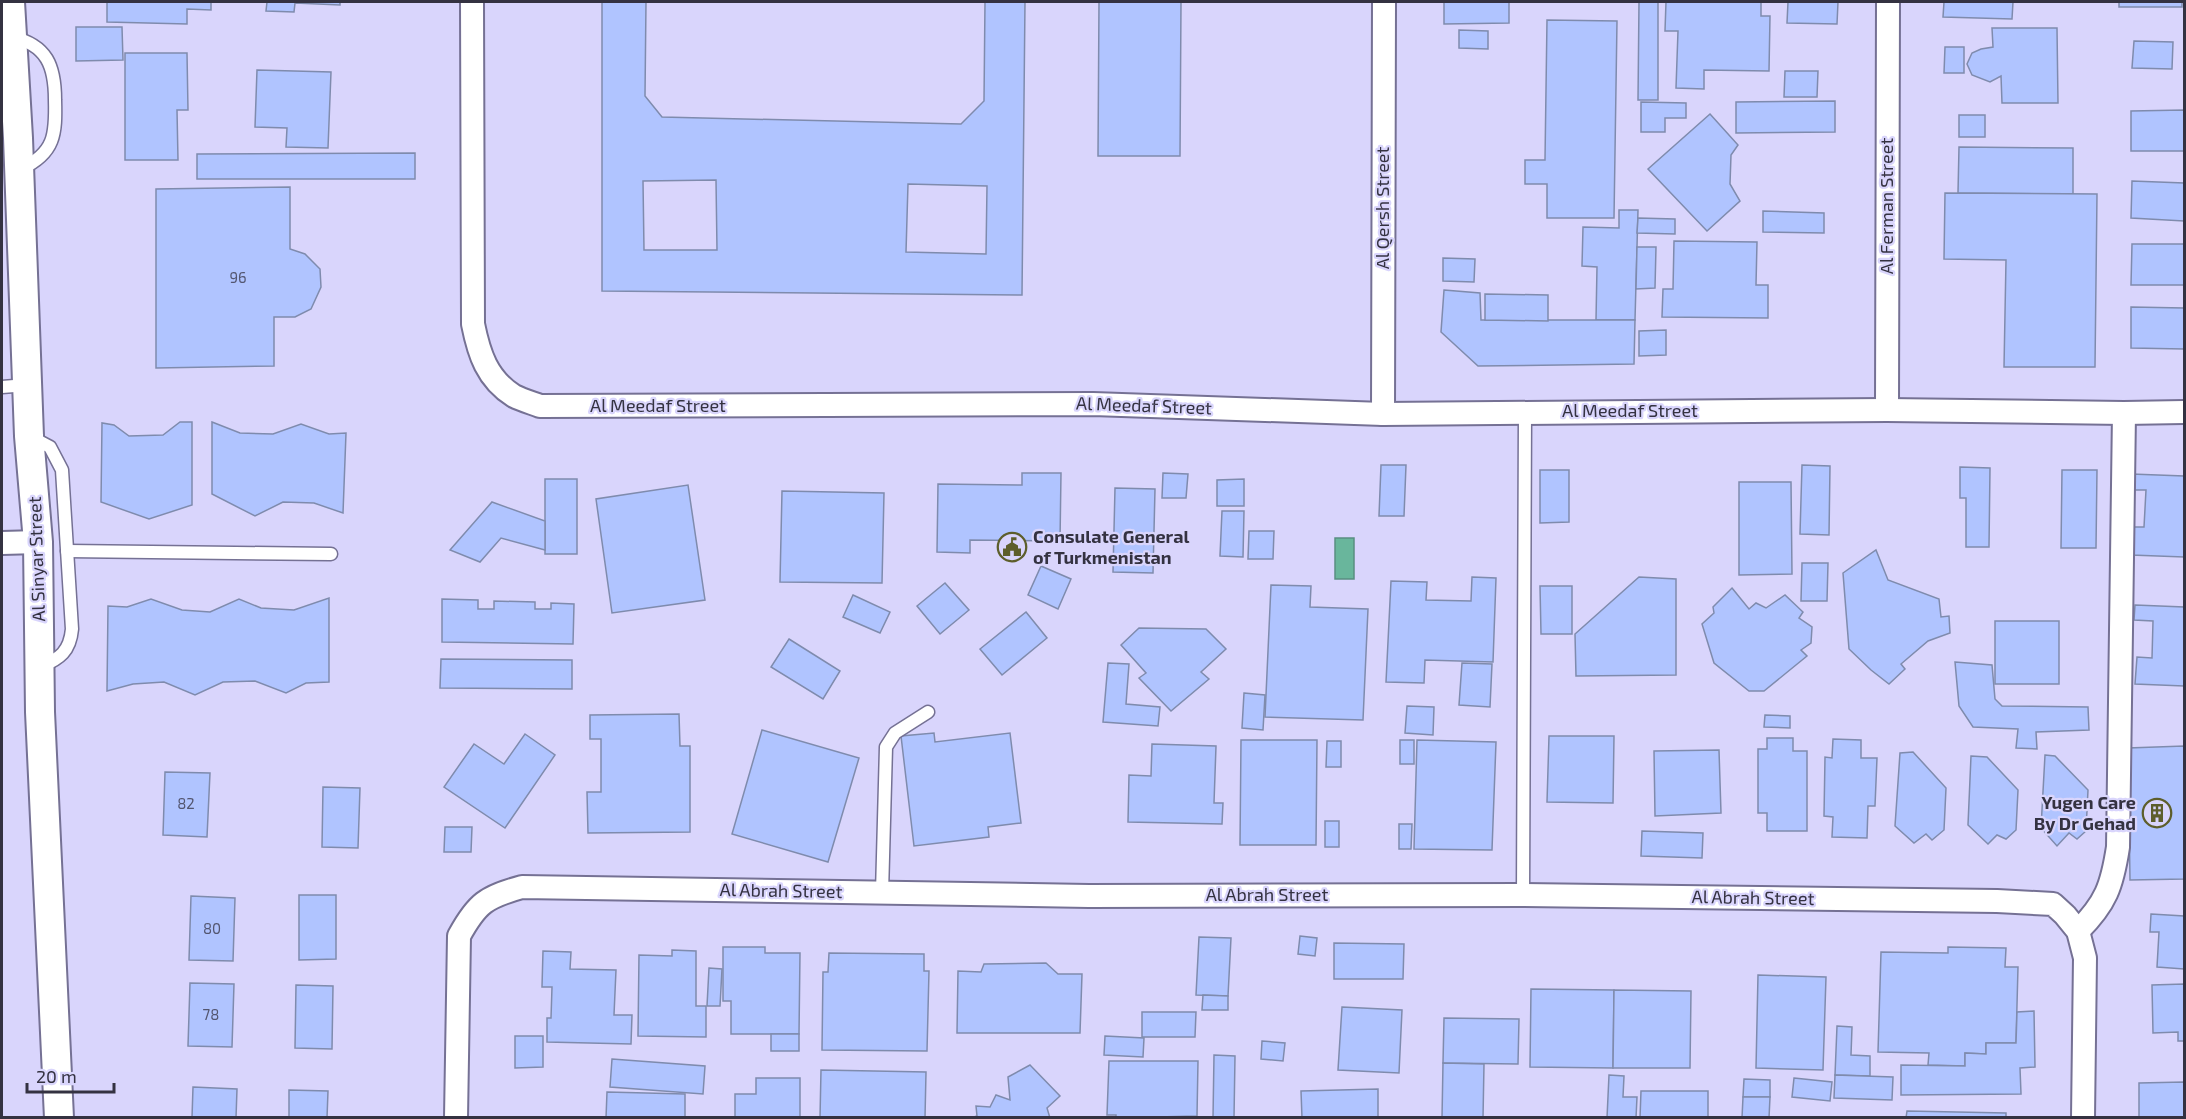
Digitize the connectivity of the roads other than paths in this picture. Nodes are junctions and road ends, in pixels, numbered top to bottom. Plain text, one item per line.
1 (10, 2) edge
2 (472, 2) edge
3 (1384, 2) edge
4 (1888, 2) edge
5 (12, 37) junction
6 (10, 138) edge
7 (20, 170) junction
8 (15, 386) edge
9 (1887, 410) junction
10 (1525, 412) junction
11 (2184, 412) edge
12 (2124, 413) junction
13 (1383, 414) junction
14 (29, 436) junction
15 (38, 542) junction
16 (2, 543) edge
17 (67, 551) junction
18 (330, 554) dead end
19 (40, 667) junction
20 (928, 712) dead end
21 (882, 892) junction
22 (1523, 895) junction
23 (2078, 931) junction
24 (59, 1118) edge
25 (456, 1118) edge
26 (2083, 1118) edge

1 - 5 street, Al Sinyar Street
2 - 13 street, Al Meedaf Street
3 - 13 street, Al Qersh Street
4 - 9 street, Al Ferman Street
5 - 6 street, Al Sinyar Street
5 - 7 lane
6 - 7 street, Al Sinyar Street
7 - 8 street, Al Sinyar Street
8 - 14 street, Al Sinyar Street
9 - 10 street, Al Meedaf Street
9 - 12 street, Al Meedaf Street
10 - 13 street, Al Meedaf Street
10 - 22 lane
11 - 12 street, Al Meedaf Street
12 - 23 street
14 - 15 street, Al Sinyar Street
14 - 17 lane
15 - 16 street
15 - 19 street, Al Sinyar Street
17 - 18 lane
17 - 19 lane
19 - 24 street, Al Sinyar Street
20 - 21 lane
21 - 22 street, Al Abrah Street
21 - 25 street, Al Abrah Street
22 - 23 street, Al Abrah Street
23 - 26 street, Al Abrah Street

